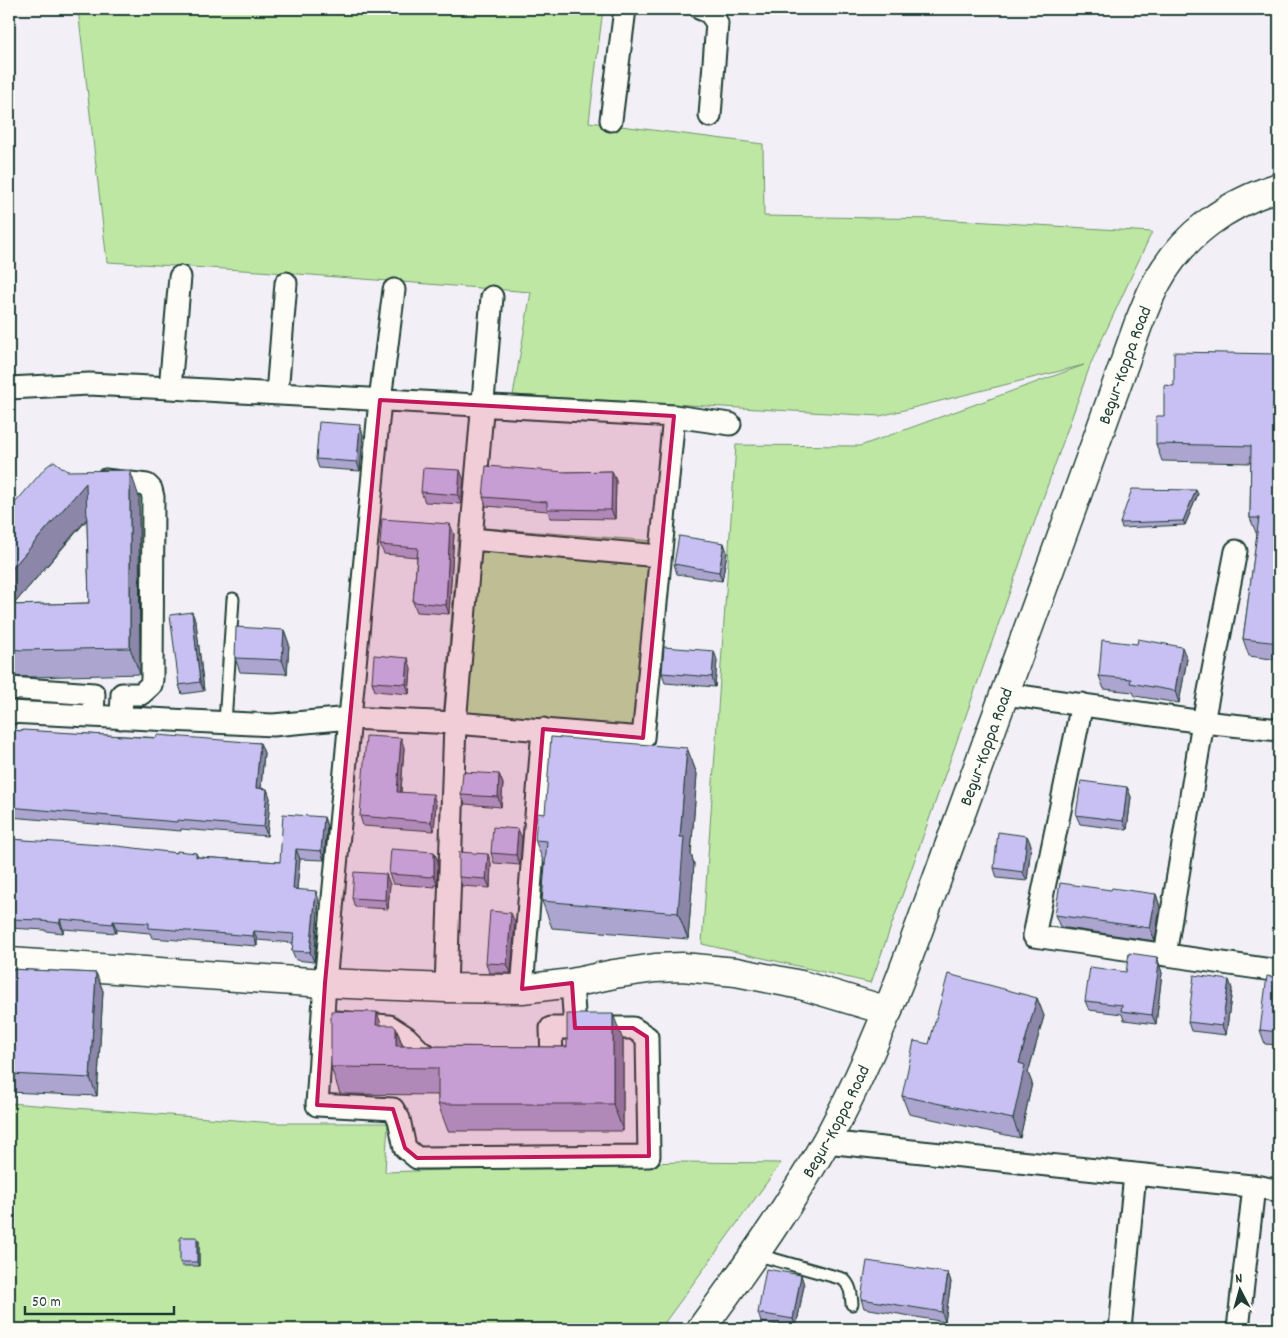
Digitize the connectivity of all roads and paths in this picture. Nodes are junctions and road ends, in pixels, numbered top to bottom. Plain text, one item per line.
1 (625, 9) edge
2 (700, 9) edge
3 (710, 116) dead end
4 (611, 120) dead end
5 (1279, 187) edge
6 (180, 277) dead end
7 (286, 282) dead end
8 (394, 290) dead end
9 (492, 297) dead end
10 (9, 388) edge
11 (170, 388) junction
12 (277, 394) junction
13 (380, 400) junction
14 (482, 405) junction
15 (674, 416) junction
16 (730, 424) dead end
17 (89, 478) edge
18 (471, 539) junction
19 (1236, 551) dead end
20 (659, 556) junction
21 (232, 599) dead end
22 (9, 688) edge
23 (94, 694) junction
24 (122, 694) junction
25 (1005, 694) junction
26 (1082, 704) junction
27 (9, 712) edge
28 (92, 716) junction
29 (121, 718) junction
30 (350, 718) junction
31 (1203, 722) junction
32 (225, 723) junction
33 (455, 723) junction
34 (543, 729) junction
35 (1279, 730) edge
36 (1165, 955) junction
37 (9, 962) edge
38 (1279, 971) edge
39 (325, 983) junction
40 (572, 983) junction
41 (446, 988) junction
42 (522, 989) junction
43 (888, 1011) junction
44 (323, 1021) junction
45 (575, 1028) junction
46 (457, 1061) edge
47 (514, 1061) edge
48 (825, 1142) junction
49 (1135, 1174) junction
50 (1254, 1186) junction
51 (1279, 1191) edge
52 (755, 1254) junction
53 (852, 1304) dead end
54 (701, 1329) edge
55 (1120, 1329) edge
56 (1238, 1329) edge

1 - 4 street
2 - 3 street
5 - 25 main road, Begur-Koppa Road
6 - 11 street
7 - 12 street
8 - 13 street
9 - 14 street
10 - 11 street
11 - 12 street
12 - 13 street
13 - 14 street
13 - 30 street
14 - 15 street
14 - 18 street
15 - 16 street
15 - 20 street
17 - 24 street
18 - 20 street
18 - 33 street
19 - 31 street
20 - 34 street
21 - 32 lane
22 - 23 street
23 - 24 street
23 - 28 street
24 - 29 street
25 - 26 street
25 - 43 main road, Begur-Koppa Road
26 - 31 street
26 - 36 street
27 - 28 street
28 - 29 street
29 - 32 street
30 - 32 street
30 - 33 street
30 - 39 street
31 - 35 street
31 - 36 street
33 - 34 street
33 - 41 street
34 - 42 street
36 - 38 street
37 - 39 main road
39 - 41 main road
39 - 44 street
40 - 42 main road
40 - 43 main road
40 - 45 street
41 - 42 main road
43 - 48 main road, Begur-Koppa Road
44 - 45 street
44 - 46 street
45 - 47 street
48 - 49 street
48 - 52 main road, Begur-Koppa Road
49 - 50 street
49 - 55 street
50 - 51 street
50 - 56 street
52 - 53 lane
52 - 54 main road, Begur-Koppa Road

